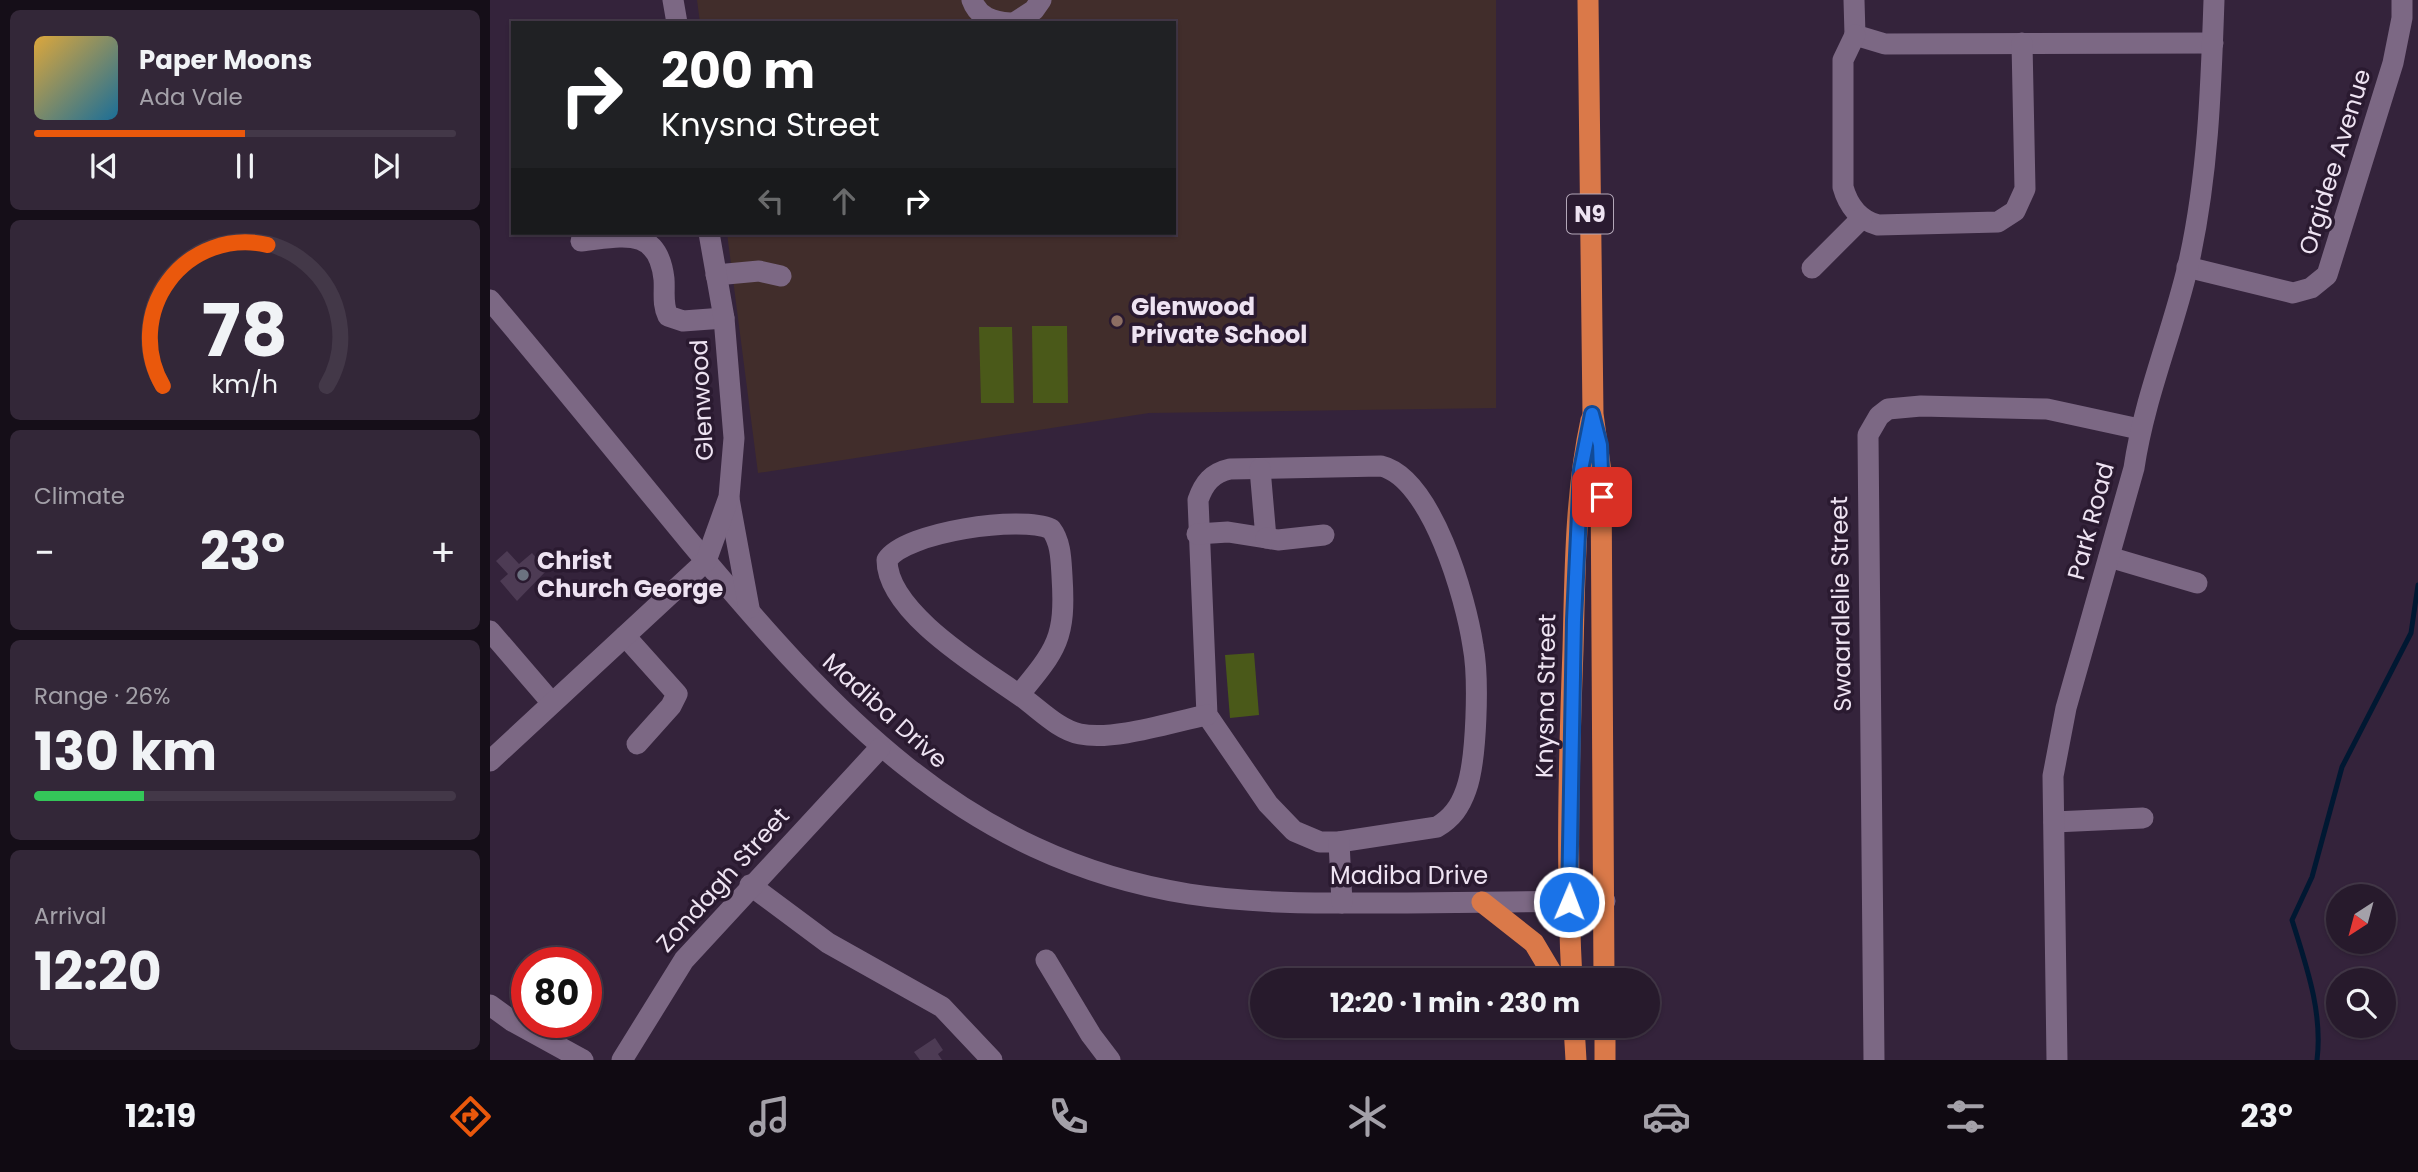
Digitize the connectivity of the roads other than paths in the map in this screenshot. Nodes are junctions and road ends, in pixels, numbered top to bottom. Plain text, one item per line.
1 (673, 0) edge
2 (972, 0) edge
3 (1041, 0) edge
4 (1588, 0) edge
5 (1854, 0) edge
6 (2214, 0) edge
7 (2402, 0) edge
8 (677, 21) edge
9 (993, 21) edge
10 (1015, 21) edge
11 (1855, 35) junction
12 (2022, 43) junction
13 (2213, 43) junction
14 (1862, 218) junction
15 (709, 235) edge
16 (581, 241) dead end
17 (2187, 267) junction
18 (1812, 268) dead end
19 (716, 275) junction
20 (781, 276) dead end
21 (490, 300) edge
22 (724, 318) junction
23 (1592, 414) junction
24 (2139, 429) junction
25 (1260, 469) junction
26 (729, 496) junction
27 (1197, 534) junction
28 (1324, 535) dead end
29 (1266, 538) junction
30 (2109, 557) junction
31 (706, 561) junction
32 (2197, 583) dead end
33 (750, 611) junction
34 (490, 631) edge
35 (625, 636) junction
36 (1019, 695) junction
37 (552, 703) junction
38 (1207, 715) junction
39 (636, 744) dead end
40 (880, 748) junction
41 (490, 761) edge
42 (2143, 818) dead end
43 (2053, 822) junction
44 (1339, 842) junction
45 (750, 885) junction
46 (1605, 901) junction
47 (1482, 902) junction
48 (1569, 902) junction
49 (1342, 903) junction
50 (1046, 960) dead end
51 (1549, 968) edge
52 (1572, 968) edge
53 (1604, 968) edge
54 (490, 1005) edge
55 (1574, 1038) edge
56 (1605, 1038) edge
57 (583, 1060) edge
58 (622, 1060) edge
59 (992, 1060) edge
60 (1110, 1060) edge
61 (1576, 1060) edge
62 (1605, 1060) edge
63 (1874, 1060) edge
64 (2057, 1060) edge

1 - 8 street
2 - 9 street
3 - 10 street
4 - 23 highway, Knysna Street / N9
5 - 11 street
6 - 13 street, Park Road
7 - 17 street, Orgidee Avenue
11 - 12 street
11 - 14 street
12 - 13 street
12 - 14 street
13 - 17 street, Park Road
14 - 18 street
15 - 19 street, Glenwood
16 - 22 street
17 - 24 street, Park Road
19 - 20 street
19 - 22 street, Glenwood
21 - 31 street, Madiba Drive
22 - 26 street, Glenwood
23 - 46 highway, Knysna Street / N9
23 - 48 highway, Knysna Street / N9
24 - 30 street, Park Road
24 - 63 street, Swaardlelie Street
25 - 27 street
25 - 29 street
25 - 44 street
26 - 31 street, Glenwood
26 - 33 street
27 - 29 street
27 - 38 street
28 - 29 street
30 - 32 street
30 - 43 street, Park Road
31 - 33 street, Madiba Drive
31 - 35 street
33 - 40 street, Madiba Drive
34 - 37 street
35 - 37 street
35 - 39 street
36 - 36 street
36 - 38 street
37 - 41 street
38 - 44 street
40 - 45 street, Zondagh Street
40 - 49 street, Madiba Drive
42 - 43 street
43 - 64 street, Park Road
44 - 49 street
45 - 58 street, Zondagh Street
45 - 59 street
46 - 48 street, Madiba Drive
46 - 53 highway, Knysna Street / N9
47 - 48 street, Madiba Drive
47 - 49 street, Madiba Drive
47 - 51 highway
48 - 52 highway, Knysna Street / N9
50 - 60 street
54 - 57 street
55 - 61 highway
56 - 62 highway

